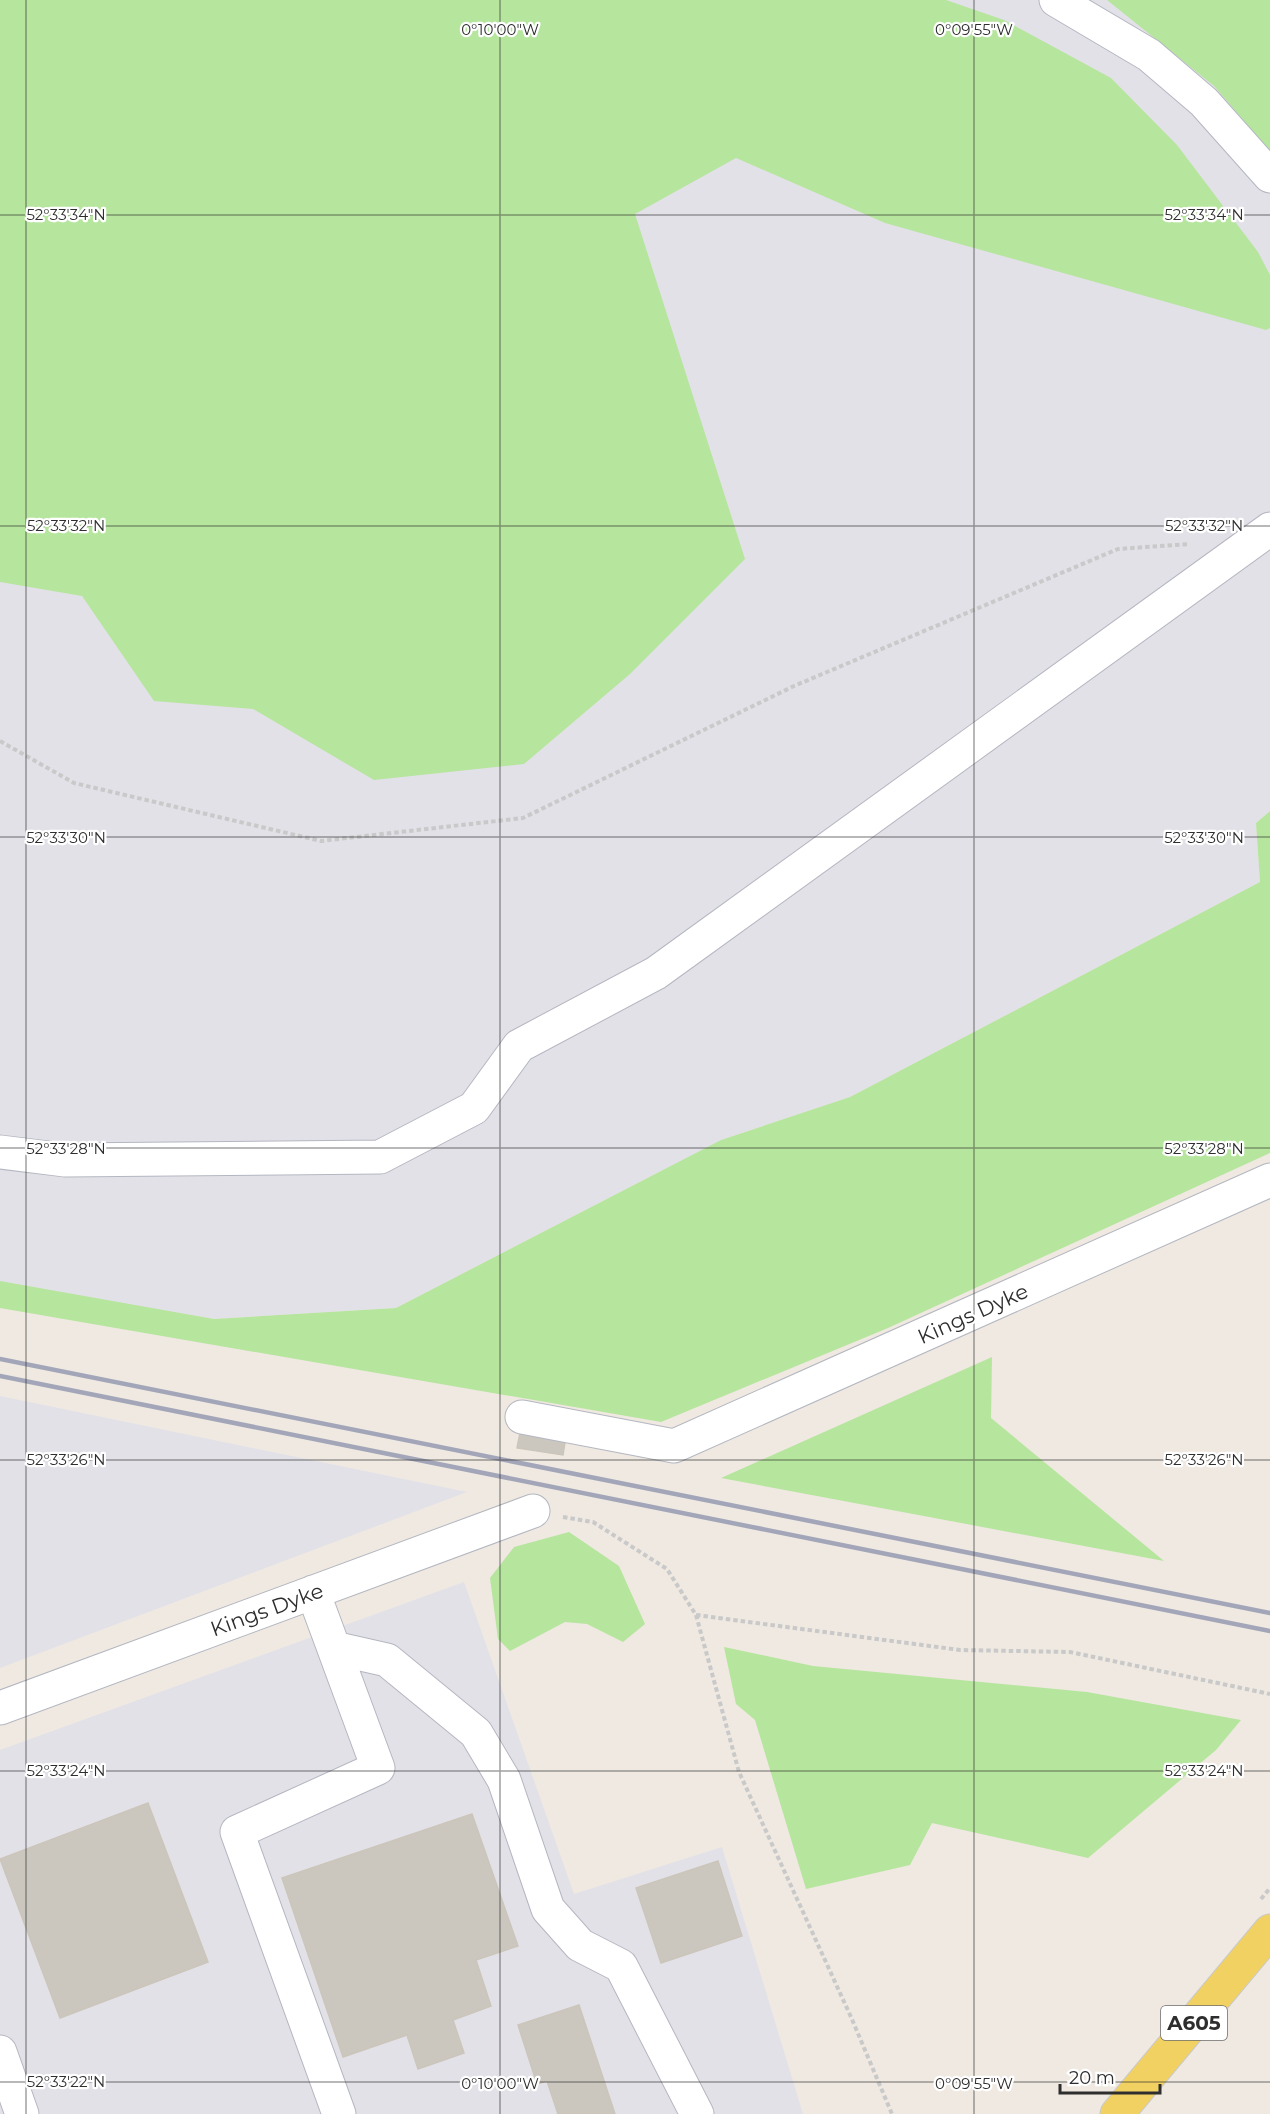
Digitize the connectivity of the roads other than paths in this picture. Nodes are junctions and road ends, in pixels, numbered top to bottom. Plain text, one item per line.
1 (1056, 0) edge
2 (1270, 176) edge
3 (1270, 529) edge
4 (0, 1152) edge
5 (1270, 1180) edge
6 (522, 1417) dead end
7 (533, 1511) road end
8 (313, 1592) junction
9 (334, 1648) junction
10 (0, 1708) edge
11 (1270, 1931) edge
12 (0, 2052) edge
13 (22, 2114) edge
14 (339, 2114) edge
15 (697, 2114) edge
16 (1117, 2114) edge

1 - 2 street
3 - 4 street
5 - 6 street, Kings Dyke
7 - 8 street, Kings Dyke
8 - 9 street
8 - 10 street, Kings Dyke
9 - 14 street
9 - 15 street
11 - 16 main road, A605
12 - 13 street

